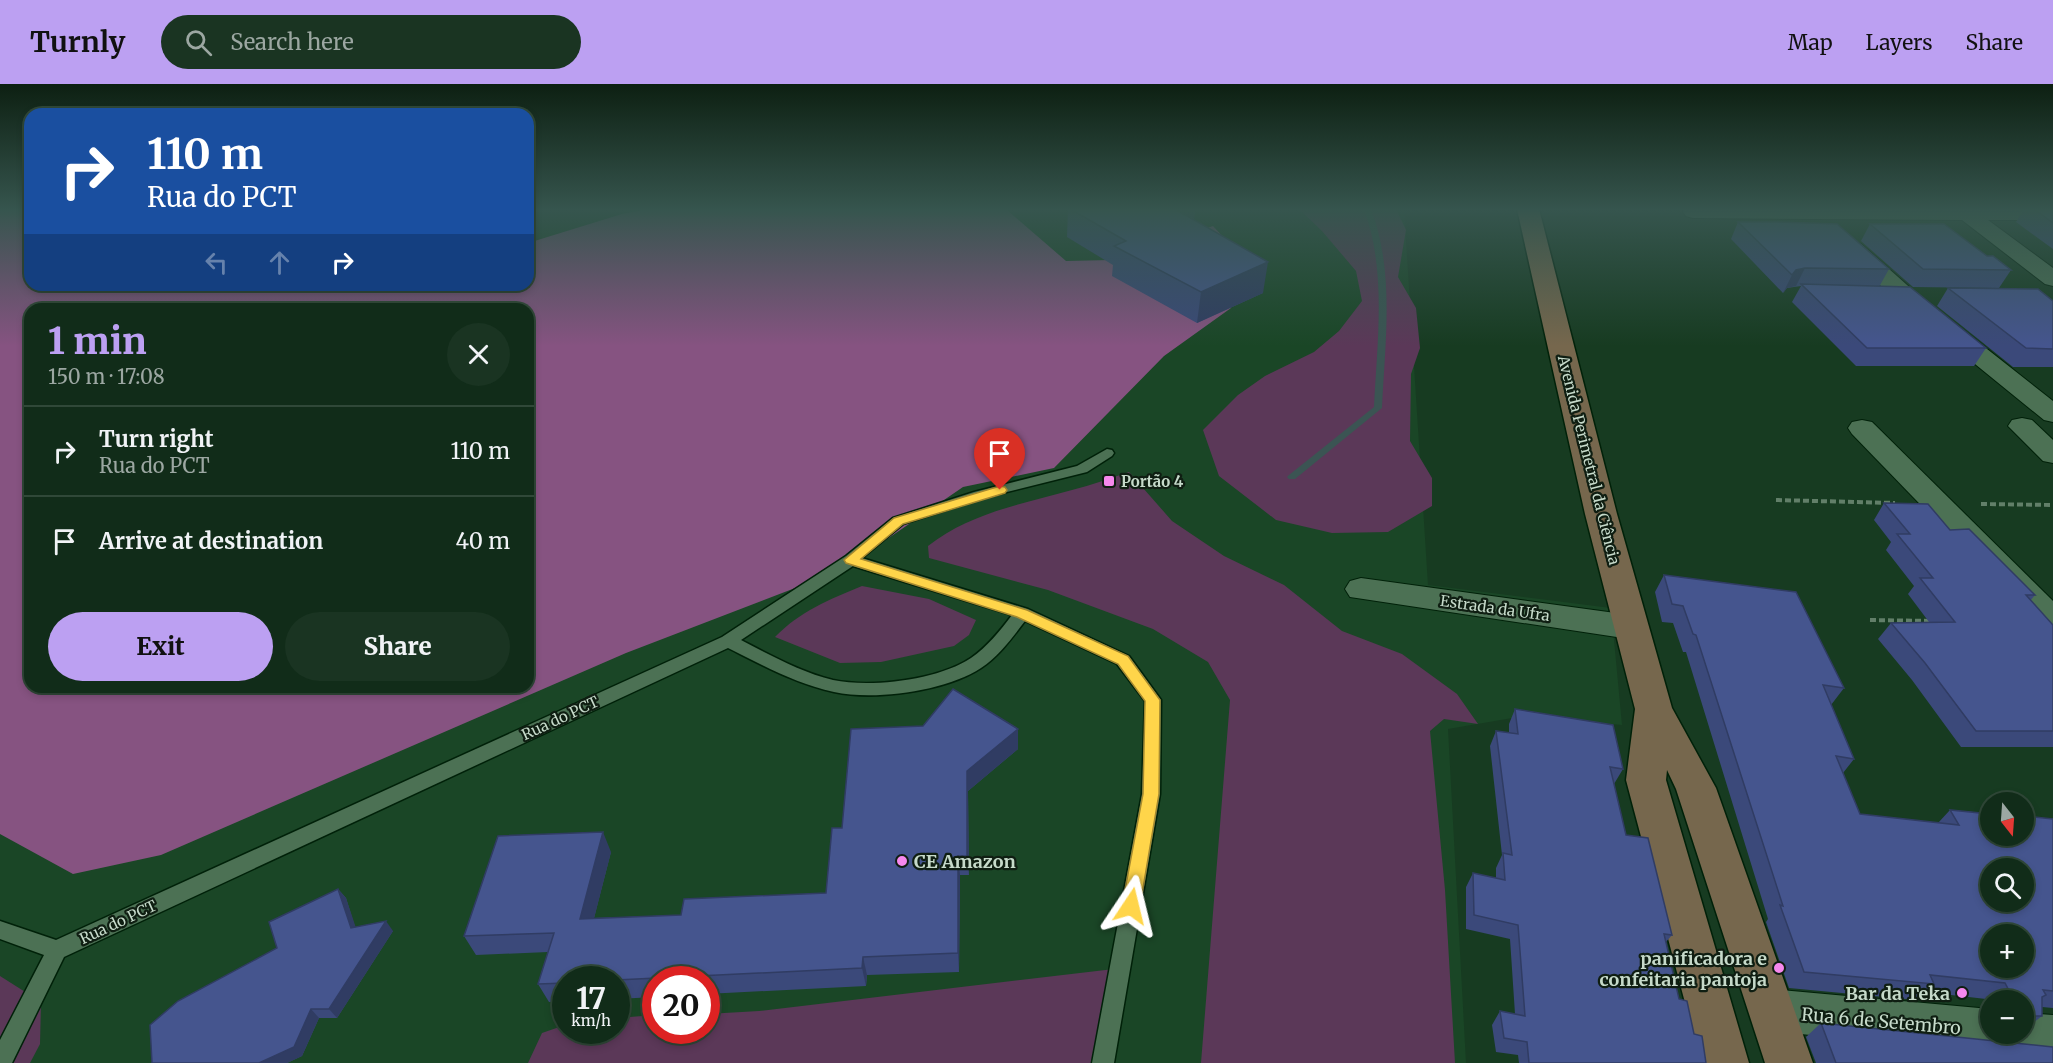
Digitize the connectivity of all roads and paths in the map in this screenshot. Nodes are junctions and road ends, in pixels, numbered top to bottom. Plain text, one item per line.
1 (1539, 255) edge
2 (1860, 255) edge
3 (2010, 255) edge
4 (2049, 292) edge
5 (1874, 297) edge
6 (1908, 298) junction
7 (1942, 298) dead end
8 (2053, 414) edge
9 (2022, 426) dead end
10 (1862, 428) dead end
11 (1107, 453) dead end
12 (2053, 455) edge
13 (851, 560) junction
14 (1361, 588) dead end
15 (1022, 613) junction
16 (1869, 620) dead end
17 (1937, 621) edge
18 (2053, 621) edge
19 (1630, 627) junction
20 (729, 640) junction
21 (1654, 709) junction
22 (0, 930) edge
23 (57, 950) junction
24 (1772, 1010) junction
25 (1980, 1030) edge
26 (2034, 1036) edge
27 (2053, 1037) edge
28 (0, 1063) edge
29 (1103, 1063) edge
30 (1725, 1063) edge
31 (1789, 1063) edge

1 - 19 main road, Avenida Perimetral da Ciência
2 - 6 street
3 - 4 street
5 - 6 street
6 - 7 street
6 - 8 street
9 - 12 street
10 - 18 street
11 - 13 lane, Rua do PCT
13 - 15 lane
13 - 20 lane, Rua do PCT
14 - 19 street, Estrada da Ufra
15 - 20 lane
15 - 29 lane
16 - 17 path
19 - 21 main road, Avenida Perimetral da Ciência
20 - 23 lane, Rua do PCT
21 - 24 main road, Avenida Perimetral da Ciência
21 - 30 main road, Avenida Perimetral da Ciência
22 - 23 lane
23 - 28 lane
24 - 25 street, Rua 6 de Setembro
24 - 31 main road, Avenida Perimetral da Ciência
26 - 27 street

